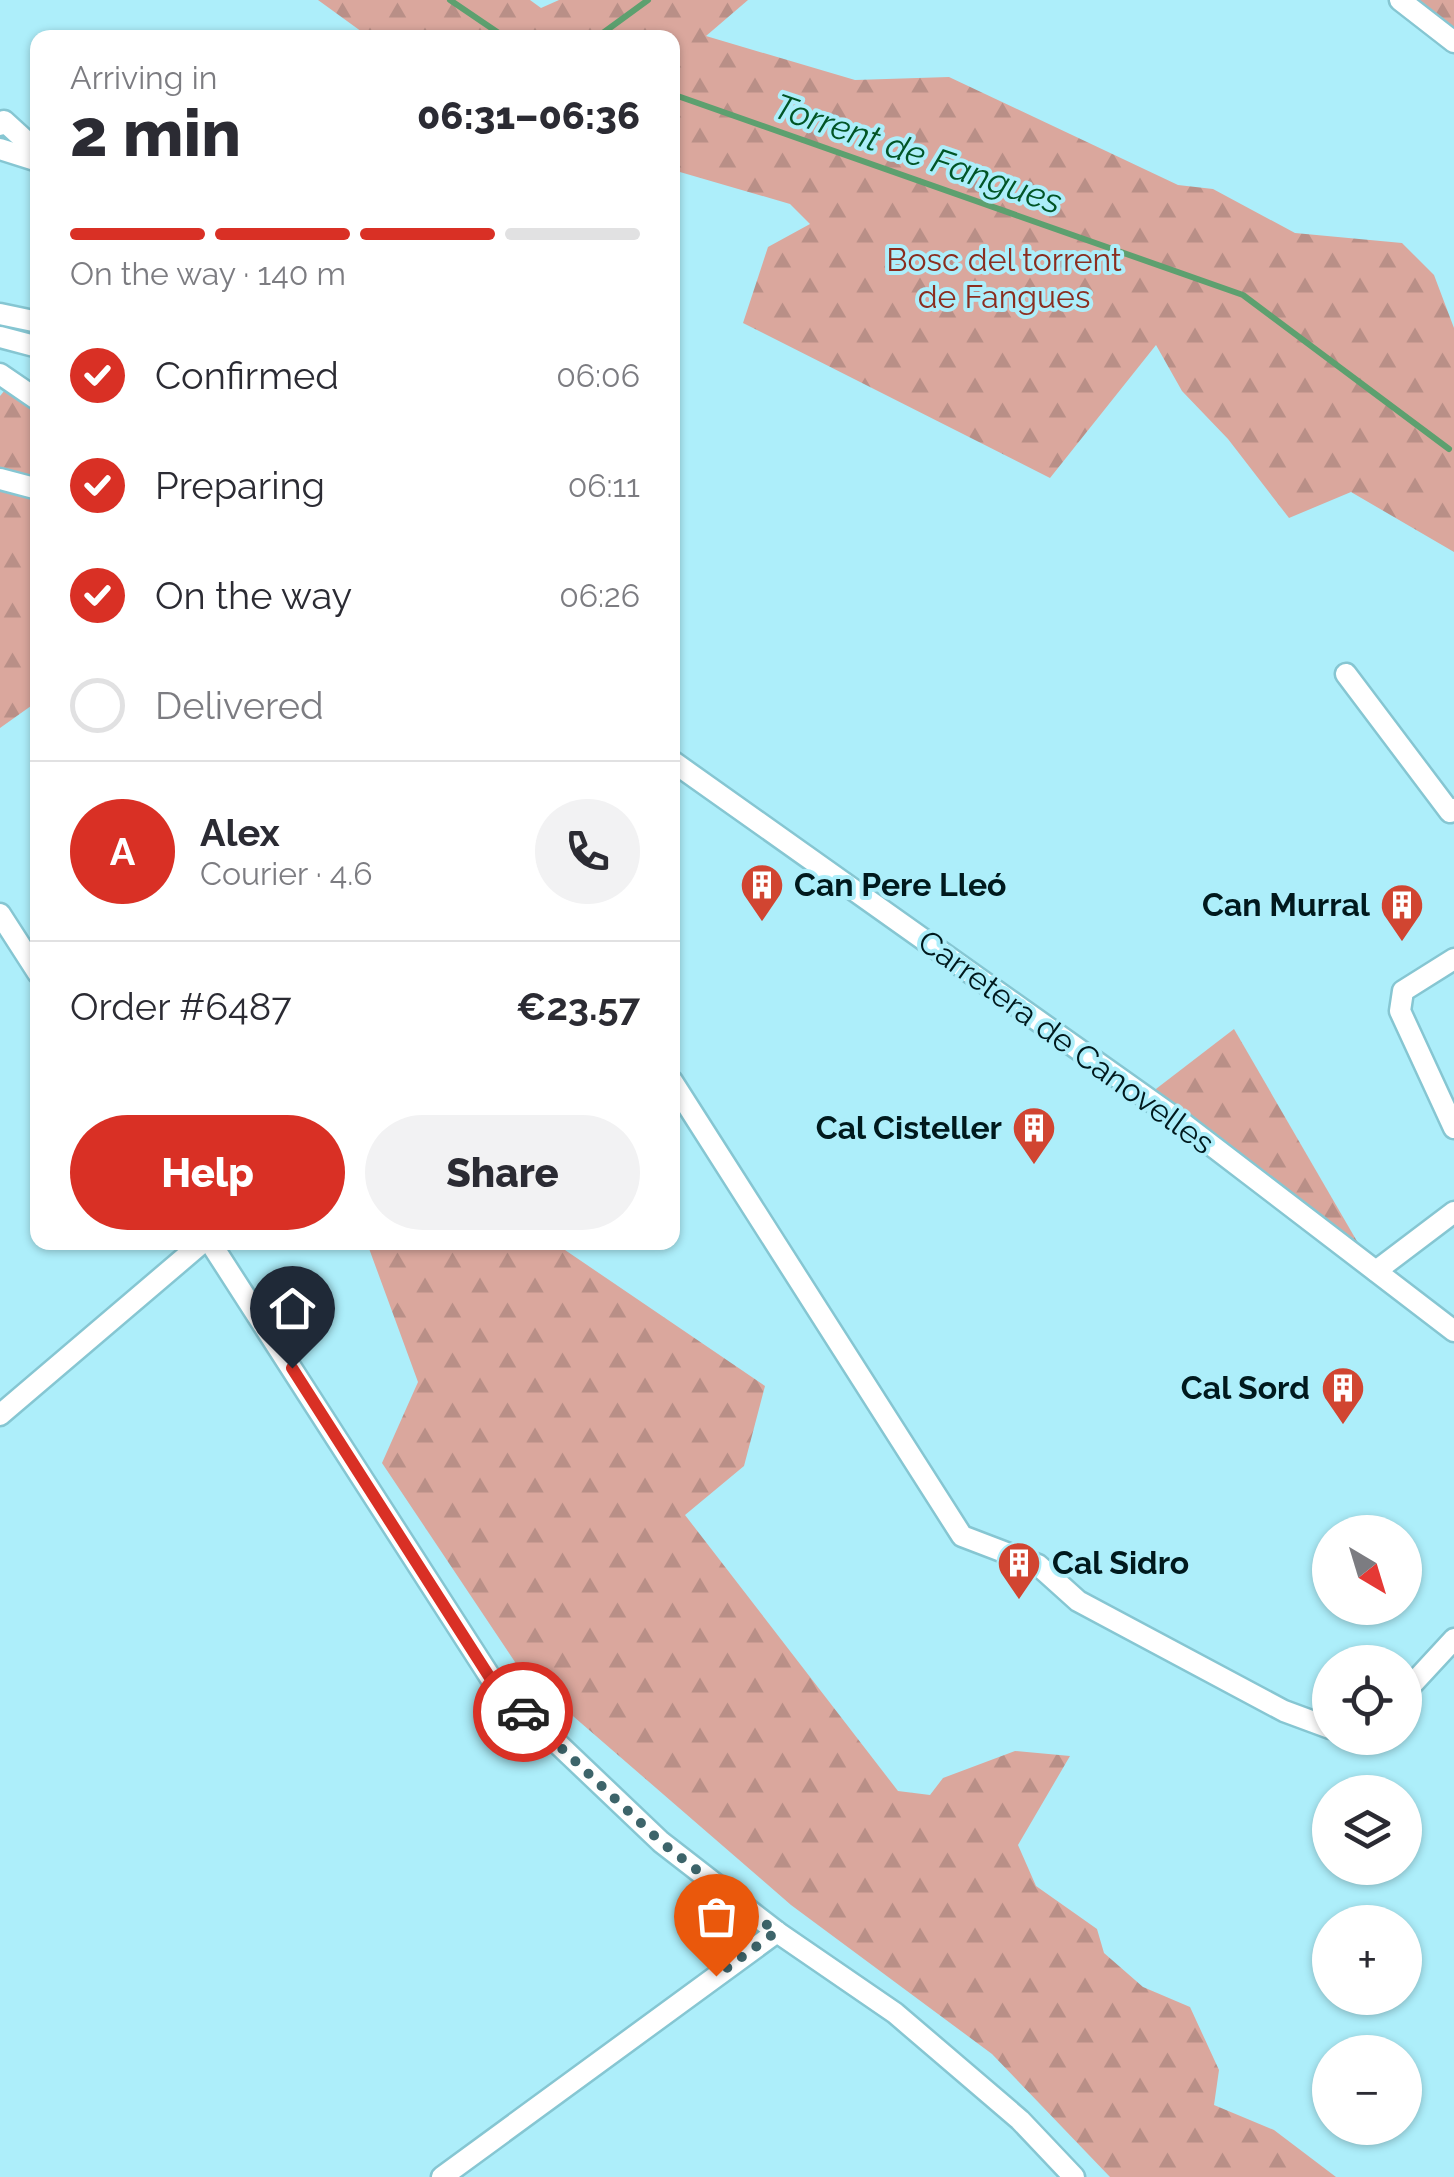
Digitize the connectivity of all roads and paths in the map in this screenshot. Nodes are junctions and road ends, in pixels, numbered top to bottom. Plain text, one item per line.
1 (1400, 0) edge
2 (1454, 42) edge
3 (0, 125) edge
4 (30, 144) edge
5 (0, 149) edge
6 (30, 158) edge
7 (0, 314) edge
8 (30, 320) edge
9 (0, 337) edge
10 (30, 345) edge
11 (0, 374) edge
12 (30, 395) edge
13 (0, 479) edge
14 (30, 486) edge
15 (1346, 674) dead end
16 (680, 768) edge
17 (1454, 809) edge
18 (0, 914) edge
19 (1454, 959) edge
20 (30, 961) edge
21 (680, 1094) edge
22 (1454, 1128) edge
23 (1454, 1212) edge
24 (197, 1250) edge
25 (212, 1250) edge
26 (1376, 1271) junction
27 (1454, 1331) edge
28 (0, 1415) edge
29 (1454, 1640) edge
30 (1422, 1674) edge
31 (1312, 1721) edge
32 (776, 1932) junction
33 (442, 2177) edge
34 (1074, 2177) edge

1 - 2 street
3 - 4 street
5 - 6 street
7 - 8 street
9 - 10 street
11 - 12 street
13 - 14 street
15 - 17 street
16 - 26 street, Carretera de Canovelles
18 - 20 street
19 - 22 street
21 - 31 street
23 - 26 street
24 - 28 street
25 - 32 street
26 - 27 street, Carretera de Canovelles
29 - 30 street
32 - 33 street
32 - 34 street

